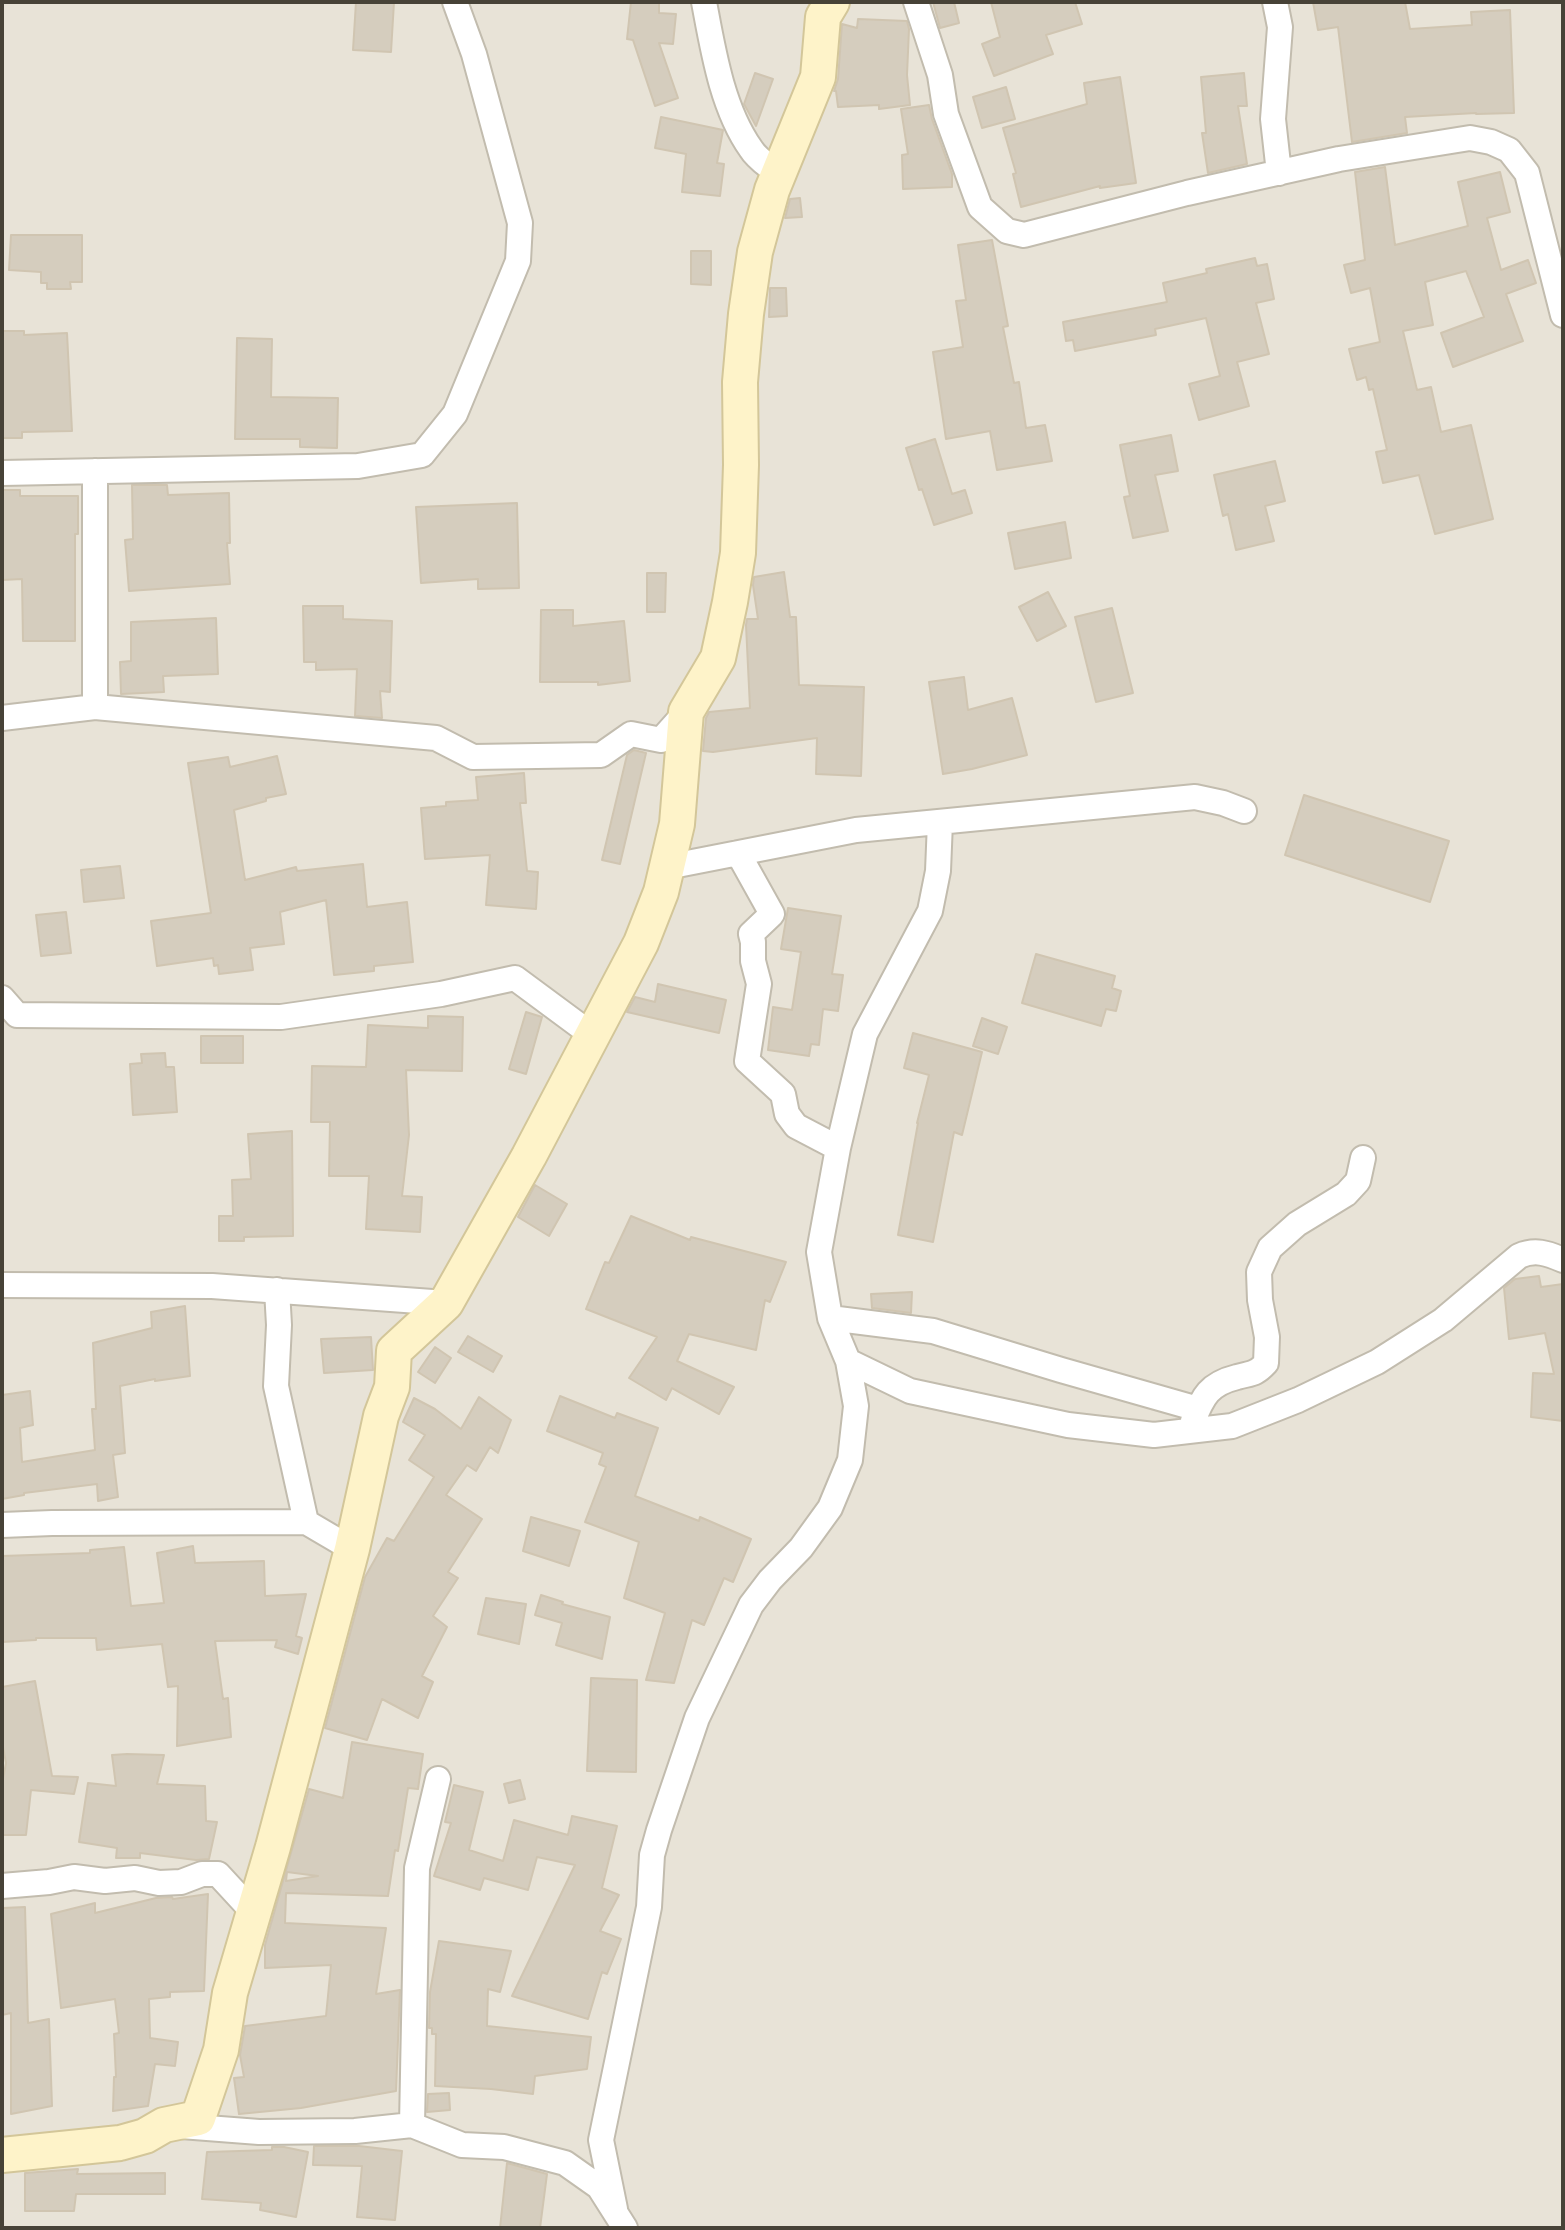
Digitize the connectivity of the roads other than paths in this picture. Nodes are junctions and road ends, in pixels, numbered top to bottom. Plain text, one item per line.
1 (455, 2) edge
2 (704, 2) edge
3 (832, 2) edge
4 (916, 2) edge
5 (1275, 2) edge
6 (1279, 173) junction
7 (778, 174) junction
8 (1563, 315) edge
9 (95, 471) junction
10 (2, 473) edge
11 (95, 707) junction
12 (686, 712) junction
13 (2, 718) edge
14 (1244, 811) dead end
15 (940, 822) junction
16 (738, 853) junction
17 (667, 867) junction
18 (2, 998) edge
19 (592, 1035) junction
20 (838, 1148) junction
21 (1363, 1158) dead end
22 (1563, 1260) edge
23 (2, 1285) edge
24 (277, 1290) junction
25 (446, 1303) junction
26 (830, 1318) junction
27 (848, 1361) junction
28 (1193, 1420) junction
29 (306, 1522) junction
30 (2, 1525) edge
31 (352, 1549) junction
32 (438, 1779) dead end
33 (2, 1886) edge
34 (254, 1913) junction
35 (164, 2125) junction
36 (412, 2125) junction
37 (601, 2140) junction
38 (2, 2155) edge
39 (565, 2163) junction
40 (620, 2219) edge

1 - 9 street
2 - 7 street
3 - 7 street
4 - 6 street
5 - 6 street
6 - 8 street
7 - 12 street
9 - 10 street
9 - 11 street
11 - 12 street
11 - 13 street
12 - 17 street
14 - 15 street
15 - 16 street
15 - 20 street
16 - 17 street
16 - 20 street
17 - 19 street
18 - 19 street
19 - 25 street
20 - 26 street
21 - 28 street
22 - 28 street
23 - 24 street
24 - 25 street
24 - 29 street
25 - 31 street
26 - 27 street
26 - 28 street
27 - 28 street
27 - 37 street
29 - 30 street
29 - 31 street
31 - 34 street
32 - 36 street
33 - 34 street
34 - 35 street
35 - 36 street
35 - 38 street
36 - 39 street
37 - 39 street
37 - 40 street
39 - 40 street

